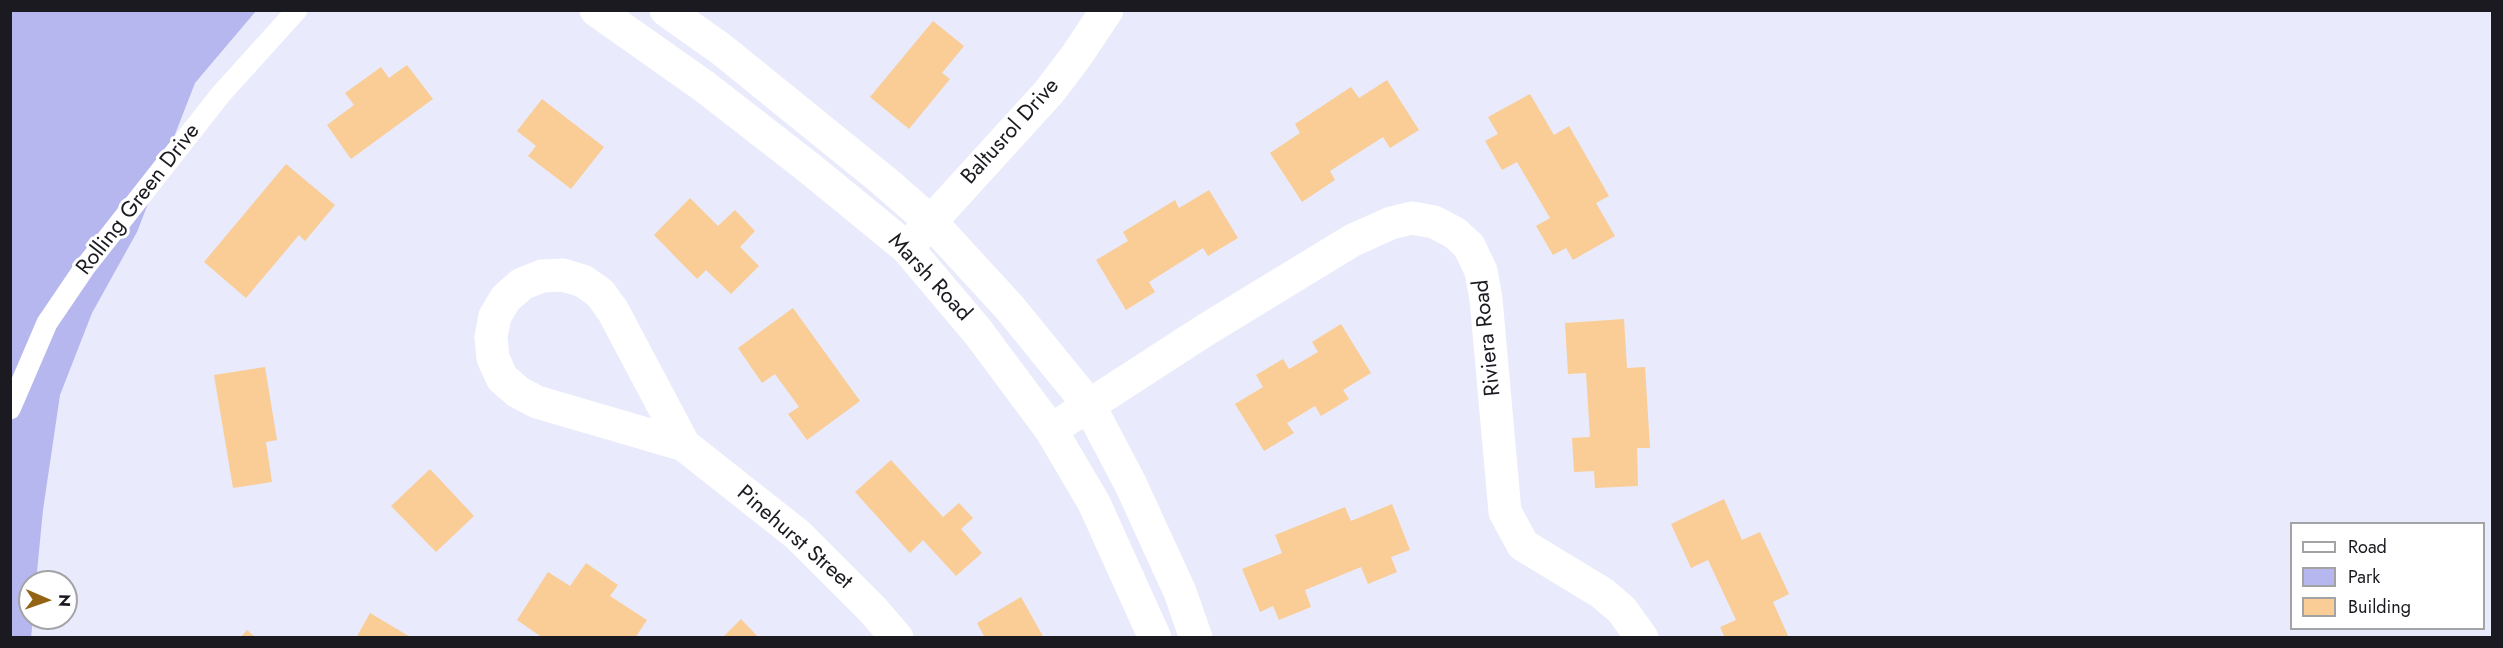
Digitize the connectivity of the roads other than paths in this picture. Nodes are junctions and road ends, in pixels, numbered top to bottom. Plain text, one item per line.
1 (297, 10) edge
2 (596, 10) edge
3 (666, 10) edge
4 (1107, 10) edge
5 (931, 222) junction
6 (907, 248) junction
7 (1089, 405) junction
8 (10, 409) edge
9 (1051, 430) junction
10 (684, 445) junction
11 (897, 638) edge
12 (1155, 638) edge
13 (1196, 638) edge
14 (1642, 638) edge

1 - 8 lane, Rolling Green Drive
2 - 6 street, Marsh Road
3 - 5 street, Marsh Road
4 - 5 street, Baltusrol Drive
5 - 6 street, Baltusrol Drive
5 - 7 street, Marsh Road
6 - 9 street, Marsh Road
7 - 9 street, Riviera Road
7 - 13 street, Marsh Road
7 - 14 street, Riviera Road
9 - 12 street, Marsh Road
10 - 10 street, Pinehurst Street
10 - 11 street, Pinehurst Street

